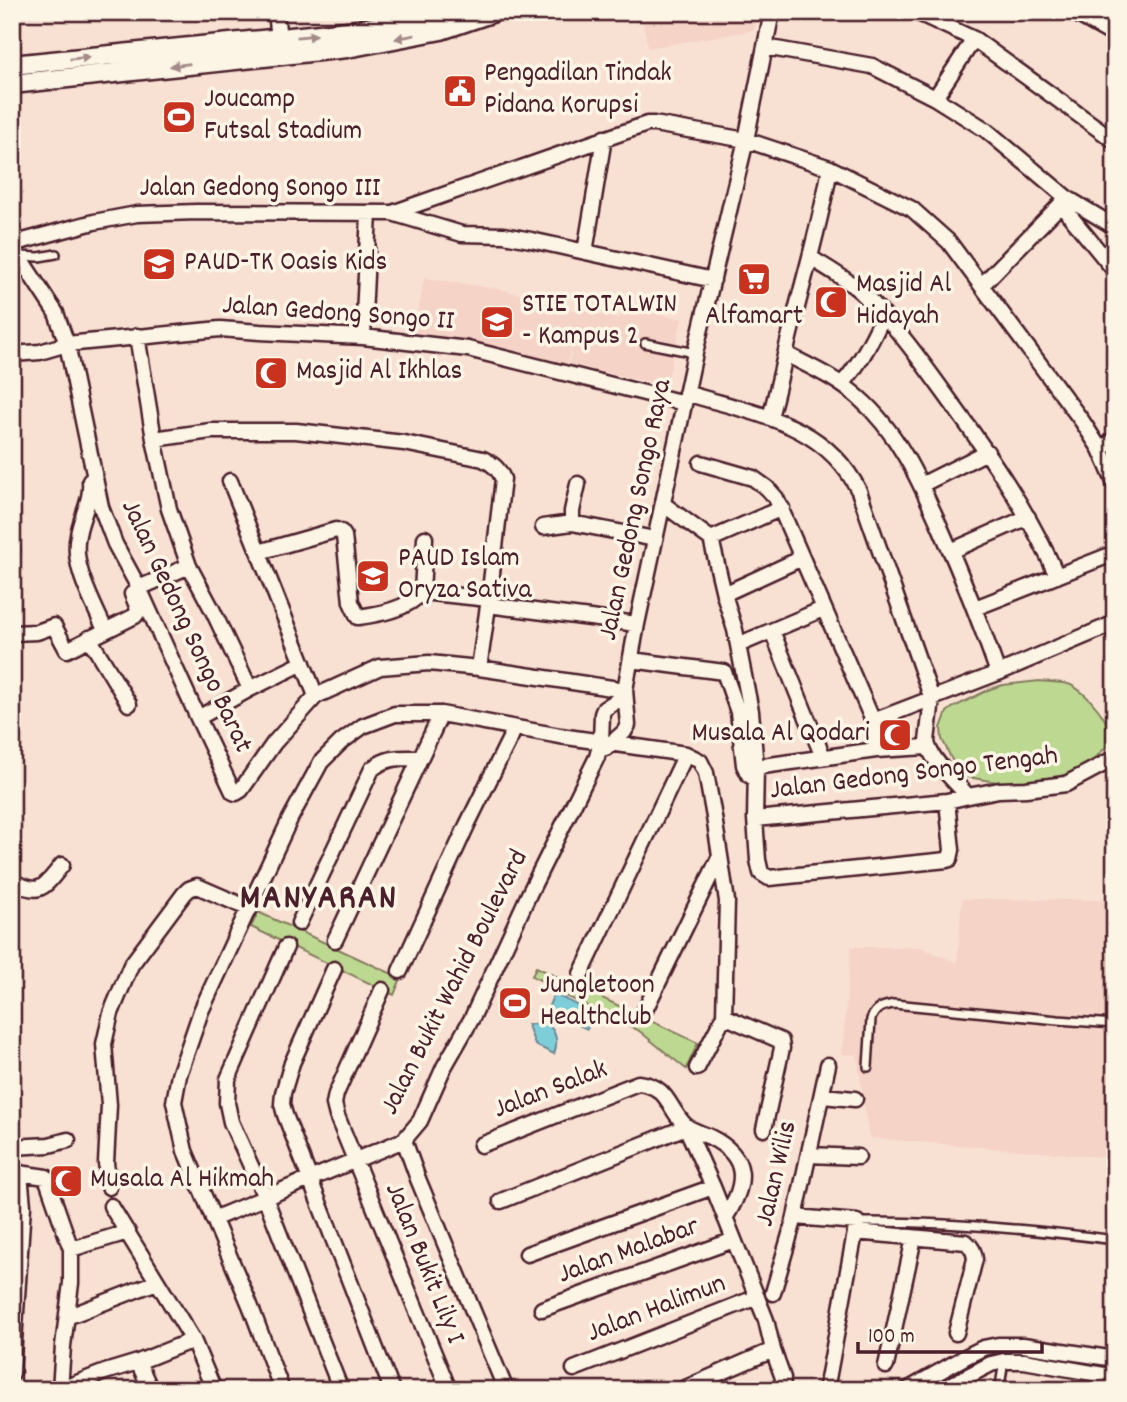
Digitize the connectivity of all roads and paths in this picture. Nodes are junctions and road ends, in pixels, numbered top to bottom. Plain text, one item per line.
1 (276, 12) edge
2 (494, 12) edge
3 (772, 12) edge
4 (916, 12) edge
5 (1079, 12) edge
6 (441, 19) edge
7 (1115, 33) edge
8 (279, 39) junction
9 (974, 39) junction
10 (765, 47) junction
11 (12, 65) edge
12 (12, 78) edge
13 (13, 84) edge
14 (934, 98) junction
15 (604, 138) junction
16 (746, 140) junction
17 (1115, 141) edge
18 (830, 168) junction
19 (1064, 202) junction
20 (369, 213) junction
21 (391, 213) junction
22 (1115, 227) edge
23 (14, 251) edge
24 (585, 252) junction
25 (56, 254) dead end
26 (811, 258) junction
27 (1115, 271) edge
28 (713, 280) junction
29 (982, 285) junction
30 (883, 316) junction
31 (137, 336) junction
32 (363, 337) junction
33 (646, 343) dead end
34 (67, 344) junction
35 (695, 353) junction
36 (12, 354) edge
37 (786, 354) junction
38 (842, 384) junction
39 (685, 398) junction
40 (83, 415) junction
41 (770, 417) junction
42 (154, 439) junction
43 (1115, 440) edge
44 (1100, 449) junction
45 (987, 452) junction
46 (701, 463) dead end
47 (230, 481) dead end
48 (578, 484) dead end
49 (1115, 484) edge
50 (921, 485) junction
51 (663, 504) junction
52 (782, 508) junction
53 (1028, 517) junction
54 (572, 523) junction
55 (543, 527) dead end
56 (425, 538) dead end
57 (655, 539) junction
58 (711, 539) junction
59 (951, 551) junction
60 (259, 552) junction
61 (1115, 553) edge
62 (803, 558) junction
63 (189, 566) junction
64 (128, 569) junction
65 (1057, 576) junction
66 (139, 588) junction
67 (422, 592) junction
68 (724, 594) junction
69 (489, 602) junction
70 (975, 608) junction
71 (823, 609) junction
72 (1115, 623) edge
73 (637, 624) junction
74 (105, 630) junction
75 (772, 631) junction
76 (12, 633) edge
77 (89, 638) junction
78 (738, 645) junction
79 (631, 660) junction
80 (303, 663) junction
81 (479, 668) junction
82 (998, 673) junction
83 (250, 689) junction
84 (625, 690) junction
85 (316, 696) junction
86 (932, 699) junction
87 (129, 704) dead end
88 (441, 714) junction
89 (198, 718) junction
90 (873, 721) junction
91 (515, 728) junction
92 (606, 743) junction
93 (927, 747) junction
94 (876, 750) junction
95 (686, 754) junction
96 (823, 757) junction
97 (420, 758) junction
98 (1115, 758) edge
99 (756, 773) junction
100 (968, 796) junction
101 (947, 802) junction
102 (755, 819) junction
103 (720, 856) junction
104 (62, 865) dead end
105 (12, 881) edge
106 (250, 909) junction
107 (299, 923) dead end
108 (335, 940) dead end
109 (286, 947) dead end
110 (334, 969) dead end
111 (400, 971) dead end
112 (581, 974) dead end
113 (382, 990) dead end
114 (644, 1012) dead end
115 (724, 1016) junction
116 (1115, 1024) edge
117 (828, 1065) dead end
118 (868, 1067) dead end
119 (697, 1068) dead end
120 (821, 1096) junction
121 (855, 1099) dead end
122 (686, 1127) junction
123 (764, 1129) dead end
124 (68, 1140) dead end
125 (404, 1140) junction
126 (481, 1145) dead end
127 (12, 1147) edge
128 (809, 1155) junction
129 (858, 1157) dead end
130 (355, 1160) junction
131 (16, 1173) edge
132 (310, 1178) junction
133 (109, 1187) dead end
134 (713, 1187) junction
135 (265, 1197) junction
136 (501, 1201) dead end
137 (111, 1206) dead end
138 (795, 1217) junction
139 (725, 1218) junction
140 (214, 1219) junction
141 (856, 1227) junction
142 (128, 1233) junction
143 (914, 1238) junction
144 (734, 1240) junction
145 (1115, 1240) edge
146 (71, 1249) junction
147 (527, 1254) dead end
148 (157, 1282) junction
149 (15, 1283) edge
150 (773, 1293) dead end
151 (757, 1297) junction
152 (542, 1309) dead end
153 (67, 1317) junction
154 (956, 1333) dead end
155 (193, 1340) junction
156 (773, 1350) junction
157 (1115, 1359) edge
158 (1004, 1361) junction
159 (138, 1362) junction
160 (954, 1364) junction
161 (886, 1366) dead end
162 (574, 1369) dead end
163 (12, 1373) edge
164 (1098, 1374) junction
165 (1115, 1377) edge
166 (963, 1378) junction
167 (65, 1388) edge
168 (448, 1388) edge
169 (151, 1390) edge
170 (214, 1390) edge
171 (282, 1390) edge
172 (341, 1390) edge
173 (392, 1390) edge
174 (506, 1390) edge
175 (681, 1390) edge
176 (782, 1390) edge
177 (825, 1390) edge
178 (907, 1390) edge
179 (941, 1390) edge
180 (1002, 1390) edge
181 (1096, 1390) edge

1 - 8 street
2 - 6 street
3 - 10 street, Jalan Gedong Songo Raya
4 - 9 street
5 - 7 main road
8 -> 6 street
6 -> 13 street
11 -> 8 street
9 - 14 street
9 - 17 street
10 - 14 street
10 - 16 street, Jalan Gedong Songo Raya
12 - 13 street
14 - 19 street
15 - 16 street
15 - 21 street
15 - 24 street
16 - 18 street
16 - 28 street, Jalan Gedong Songo Raya
18 - 26 street
18 - 29 street
19 - 22 street
19 - 27 street
19 - 29 street
20 - 21 street, Jalan Gedong Songo III
20 - 23 street, Jalan Gedong Songo III
20 - 32 street
21 - 24 street, Jalan Gedong Songo III
23 - 25 lane
23 - 34 street, Jalan Gedong Songo Barat
24 - 28 street, Jalan Gedong Songo III
26 - 30 street
26 - 37 street
28 - 35 street, Jalan Gedong Songo Raya
29 - 44 street
30 - 38 street
30 - 45 street
31 - 32 street, Jalan Gedong Songo II
31 - 34 street, Jalan Gedong Songo II
31 - 42 street
32 - 39 street, Jalan Gedong Songo II
33 - 35 lane
34 - 36 street, Jalan Gedong Songo II
34 - 40 street, Jalan Gedong Songo Barat
35 - 39 street, Jalan Gedong Songo Raya
37 - 38 street
37 - 41 street
38 - 50 street
39 - 41 street, Jalan Gedong Songo II
39 - 51 street, Jalan Gedong Songo Raya
40 - 64 street, Jalan Gedong Songo Barat
40 - 74 street
41 - 86 street, Jalan Gedong Songo II
42 - 63 street
42 - 69 street
43 - 44 street
44 - 49 street
45 - 50 street
45 - 53 street
46 - 52 street
47 - 60 street
48 - 54 street
50 - 59 street
51 - 57 street, Jalan Gedong Songo Raya
51 - 58 street
52 - 58 street
52 - 62 street
53 - 59 street
53 - 65 street
54 - 55 street
54 - 57 street
56 - 67 street
57 - 73 street, Jalan Gedong Songo Raya
58 - 68 street
59 - 70 street
60 - 67 street
60 - 80 street
61 - 65 street
62 - 68 street
62 - 71 street
63 - 66 street
63 - 83 street
64 - 66 street, Jalan Gedong Songo Barat
64 - 74 street
65 - 70 street
66 - 89 street, Jalan Gedong Songo Barat
67 - 69 street
68 - 78 street
69 - 73 street
69 - 81 street
70 - 82 street
71 - 75 street
71 - 90 street
72 - 82 street
73 - 79 street, Jalan Gedong Songo Raya
74 - 77 street
75 - 78 street
75 - 96 street
76 - 77 street
77 - 87 street
78 - 99 street
79 - 84 street, Jalan Gedong Songo Raya
79 - 99 street
80 - 83 street
80 - 85 street
81 - 84 street
81 - 85 street
82 - 86 street
83 - 89 street
84 - 92 street
84 - 92 street, Jalan Gedong Songo Raya
85 - 89 street, Jalan Gedong Songo Barat
86 - 90 street
86 - 93 street
88 - 91 street
88 - 97 street
88 - 106 street
90 - 94 street
91 - 92 street
91 - 111 street
92 - 95 street
92 - 125 street, Jalan Bukit Wahid Boulevard
93 - 94 street
93 - 100 street
94 - 96 street
95 - 103 street
95 - 112 street
96 - 99 street
97 - 107 street
97 - 108 street
98 - 100 street, Jalan Gedong Songo Tengah
99 - 102 street
100 - 101 street, Jalan Gedong Songo Tengah
101 - 102 street, Jalan Gedong Songo Tengah
101 - 102 street
103 - 114 street
103 - 115 street
104 - 105 street
106 - 133 street
106 - 140 street
109 - 135 street
110 - 132 street
113 - 130 street, Jalan Bukit Lily I
115 - 119 street
115 - 123 street
116 - 118 lane
117 - 120 street, Jalan Wilis
120 - 121 street
120 - 128 street, Jalan Wilis
122 - 126 street, Jalan Salak
122 - 134 street
122 - 136 street
122 - 139 street
124 - 127 street
125 - 130 street
125 - 174 street, Jalan Bukit Wahid Boulevard
128 - 129 street
128 - 138 street, Jalan Wilis
130 - 132 street
130 - 168 street, Jalan Bukit Lily I
131 - 146 street
131 - 149 street
132 - 135 street
132 - 173 street
134 - 139 street
134 - 147 street
135 - 140 street
135 - 172 street
137 - 142 street
138 - 141 street
138 - 150 street, Jalan Wilis
139 - 144 street
140 - 171 street
141 - 143 street
141 - 145 lane
141 - 177 street
142 - 146 street
142 - 148 street
143 - 154 street
143 - 161 street
144 - 151 street
144 - 152 street, Jalan Malabar
146 - 153 street
148 - 153 street
148 - 155 street
149 - 163 street
151 - 156 street
151 - 162 street, Jalan Halimun
153 - 167 street
155 - 159 street
155 - 170 street
156 - 175 street
156 - 176 street
157 - 160 street
158 - 164 street
158 - 166 street
158 - 180 lane
159 - 167 street
159 - 169 street
160 - 166 street
160 - 178 street
164 - 165 street
164 - 181 lane
166 - 179 street

